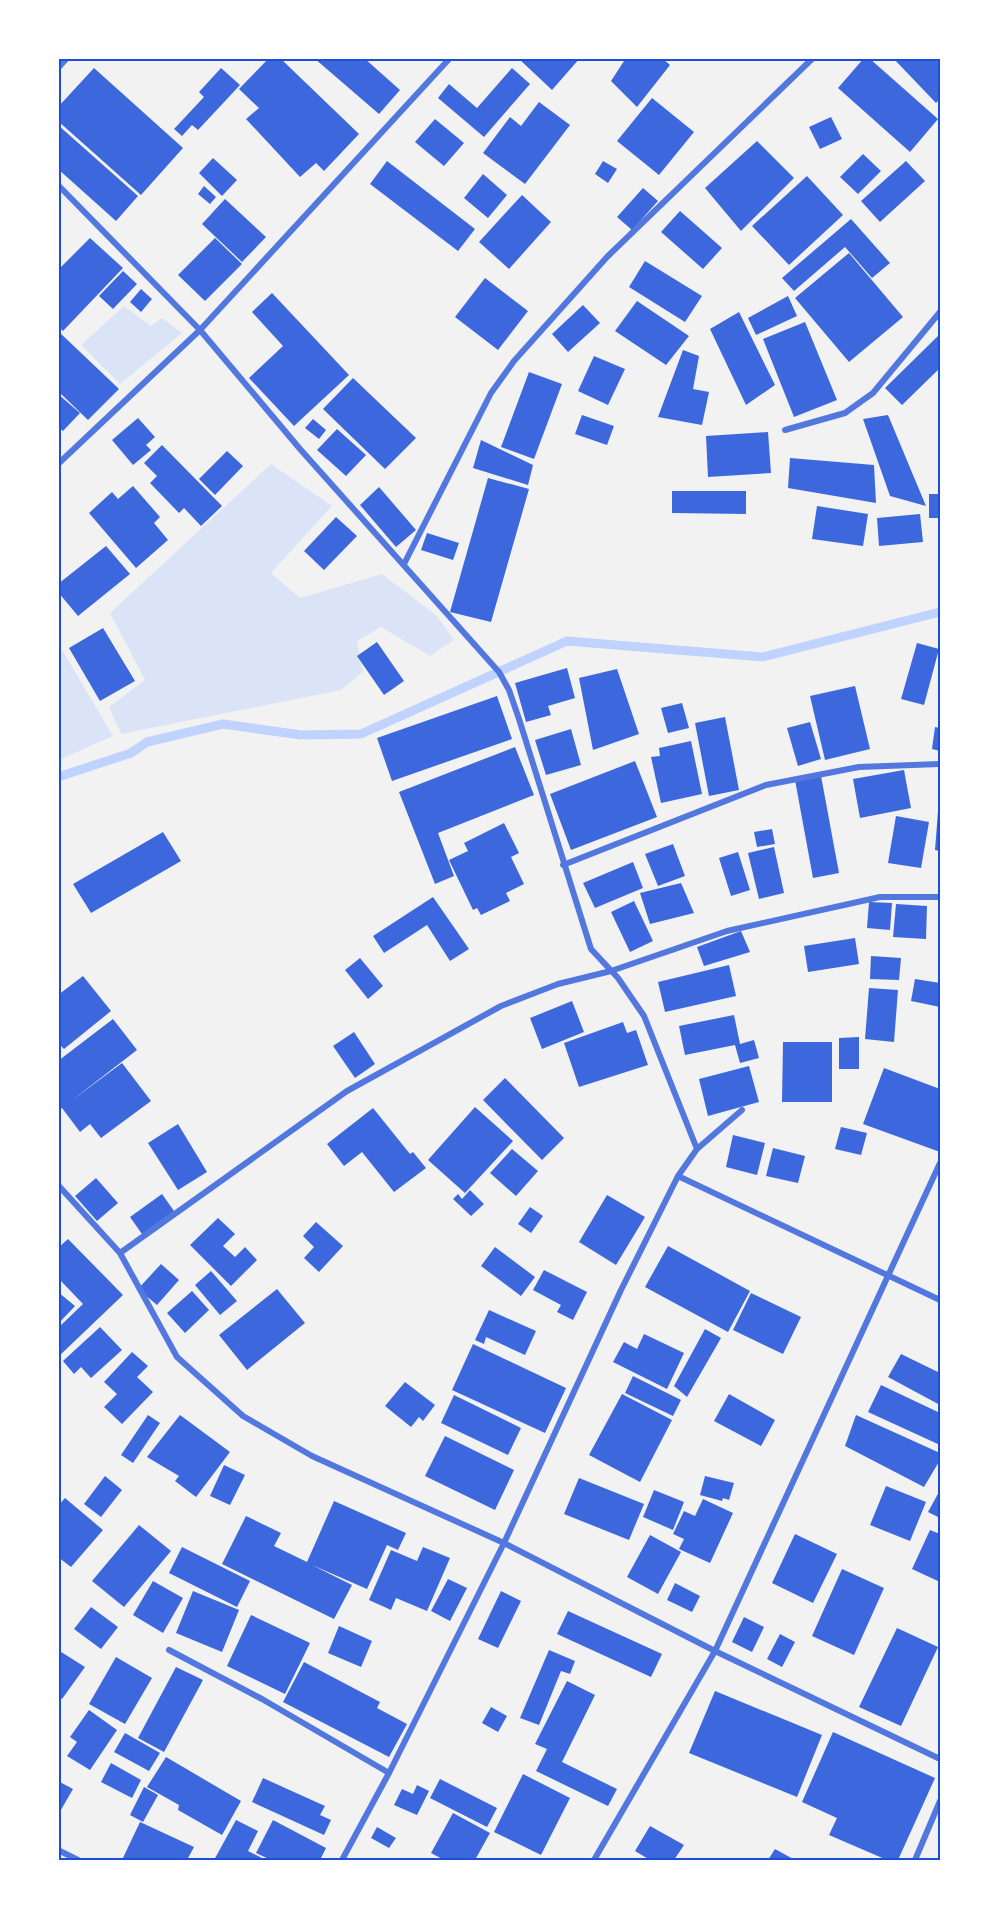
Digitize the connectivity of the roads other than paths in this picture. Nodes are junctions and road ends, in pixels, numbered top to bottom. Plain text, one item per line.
1 (67, 58) edge
2 (450, 58) edge
3 (813, 58) edge
4 (58, 68) edge
5 (58, 185) edge
6 (940, 312) edge
7 (200, 330) junction
8 (785, 430) dead end
9 (58, 464) edge
10 (404, 564) junction
11 (940, 764) edge
12 (562, 865) junction
13 (940, 897) edge
14 (611, 972) junction
15 (742, 1110) dead end
16 (697, 1149) junction
17 (940, 1163) edge
18 (678, 1176) junction
19 (58, 1185) edge
20 (120, 1253) junction
21 (889, 1276) junction
22 (940, 1300) edge
23 (504, 1543) junction
24 (169, 1650) dead end
25 (715, 1651) junction
26 (940, 1759) edge
27 (389, 1773) junction
28 (940, 1801) edge
29 (58, 1850) edge
30 (78, 1860) edge
31 (342, 1860) edge
32 (594, 1860) edge
33 (915, 1860) edge

1 - 4 street
2 - 7 street
3 - 10 street
5 - 7 street
6 - 8 street
7 - 9 street
7 - 10 street
10 - 12 street
11 - 12 street
12 - 14 street
13 - 14 street
14 - 16 street
14 - 20 street
15 - 16 street
16 - 18 street
17 - 21 street
18 - 21 street
18 - 23 street
19 - 20 street
20 - 23 street
21 - 22 street
21 - 25 street
23 - 25 street
23 - 27 street
24 - 27 street
25 - 26 street
25 - 32 street
27 - 31 street
28 - 33 street
29 - 30 street

